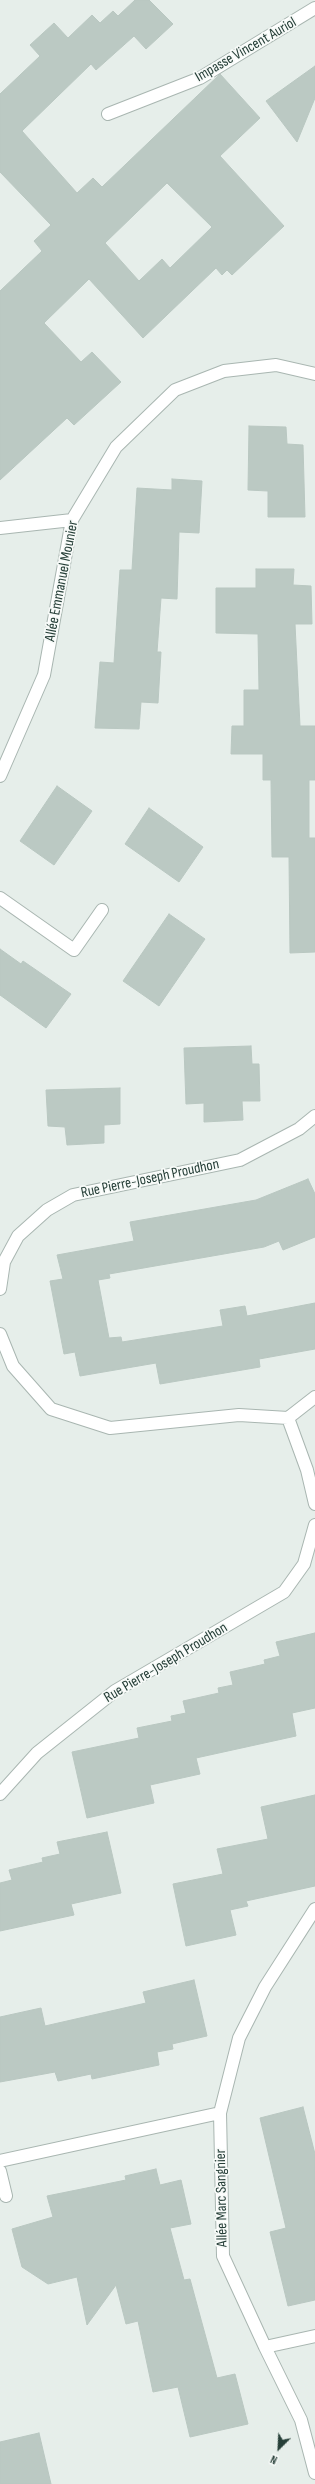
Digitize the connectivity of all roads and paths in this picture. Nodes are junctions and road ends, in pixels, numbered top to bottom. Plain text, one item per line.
1 (315, 8) edge
2 (108, 114) dead end
3 (315, 374) edge
4 (72, 520) junction
5 (0, 528) edge
6 (0, 776) edge
7 (0, 898) edge
8 (102, 910) dead end
9 (315, 1116) edge
10 (0, 1289) edge
11 (0, 1334) edge
12 (315, 1397) edge
13 (288, 1418) junction
14 (315, 1504) edge
15 (315, 1525) edge
16 (0, 1794) edge
17 (315, 1909) edge
18 (220, 2112) junction
19 (0, 2161) edge
20 (0, 2170) edge
21 (6, 2196) dead end
22 (315, 2336) edge
23 (265, 2347) junction
24 (315, 2473) edge

1 - 2 street, Impasse Vincent Auriol
3 - 4 street, Allée Emmanuel Mounier
4 - 5 street
4 - 6 street, Allée Emmanuel Mounier
7 - 8 street
9 - 10 street, Rue Pierre-Joseph Proudhon
11 - 13 street
12 - 13 street
13 - 14 street
15 - 16 street, Rue Pierre-Joseph Proudhon
17 - 18 street, Allée Marc Sangnier
18 - 19 street
18 - 23 street, Allée Marc Sangnier
20 - 21 street
22 - 23 street
23 - 24 street, Allée Marc Sangnier

